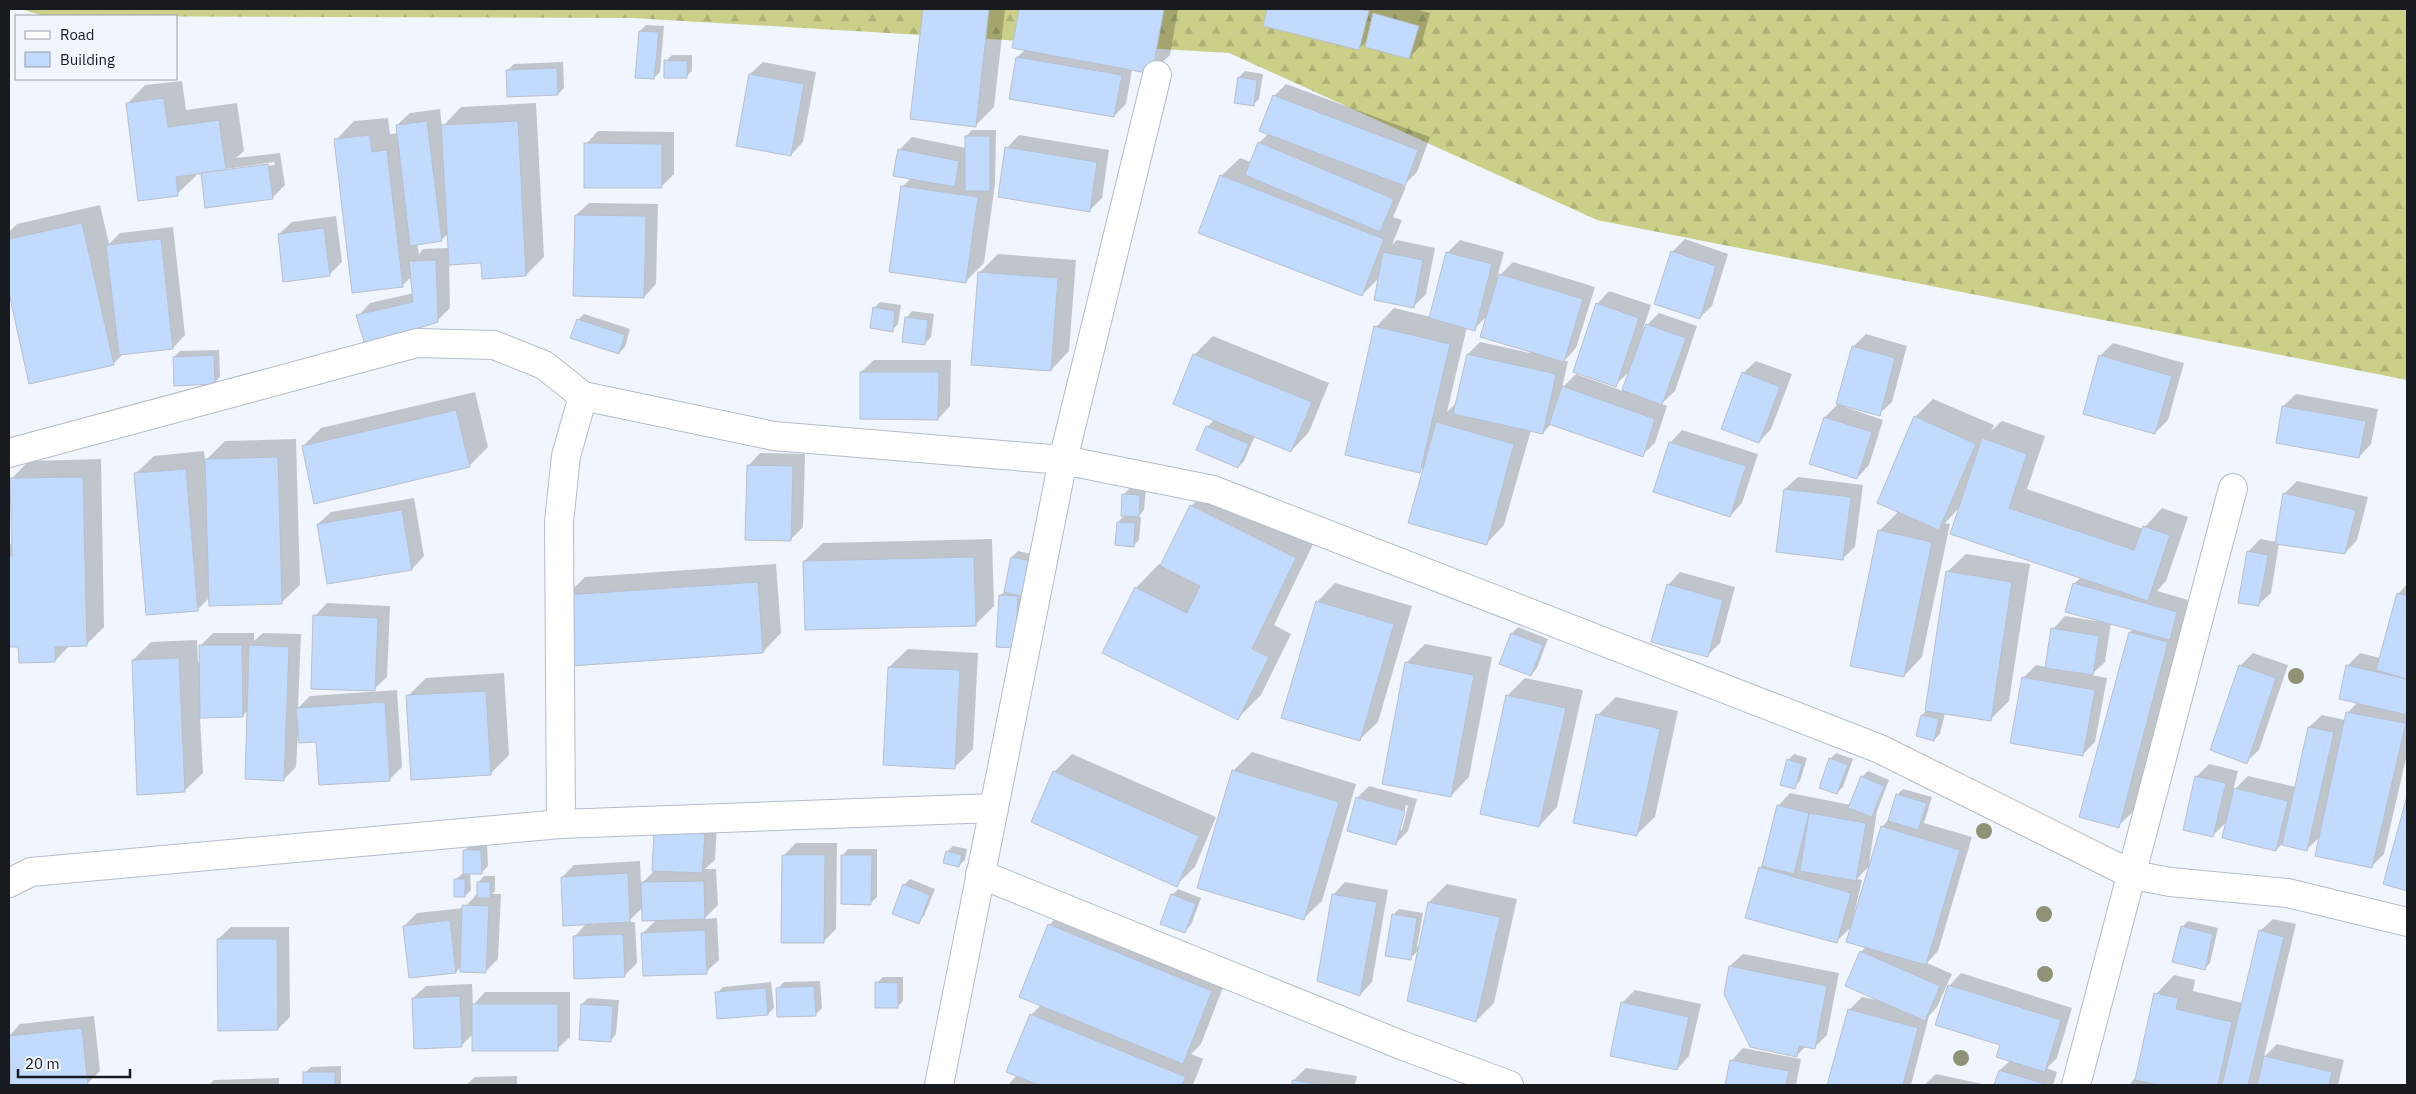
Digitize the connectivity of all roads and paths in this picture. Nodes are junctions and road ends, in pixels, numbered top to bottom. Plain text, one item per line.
1 (1157, 75) dead end
2 (584, 396) junction
3 (9, 453) edge
4 (1064, 460) junction
5 (2233, 488) dead end
6 (994, 808) junction
7 (561, 824) junction
8 (980, 874) junction
9 (2133, 875) junction
10 (9, 883) edge
11 (2407, 922) edge
12 (939, 1085) edge
13 (1509, 1085) edge
14 (2076, 1085) edge

1 - 4 street
2 - 3 street
2 - 4 street
2 - 7 street
4 - 6 street
4 - 9 street
5 - 9 street
6 - 7 street
6 - 8 street
7 - 10 street
8 - 12 street
8 - 13 street
9 - 11 street
9 - 14 street

